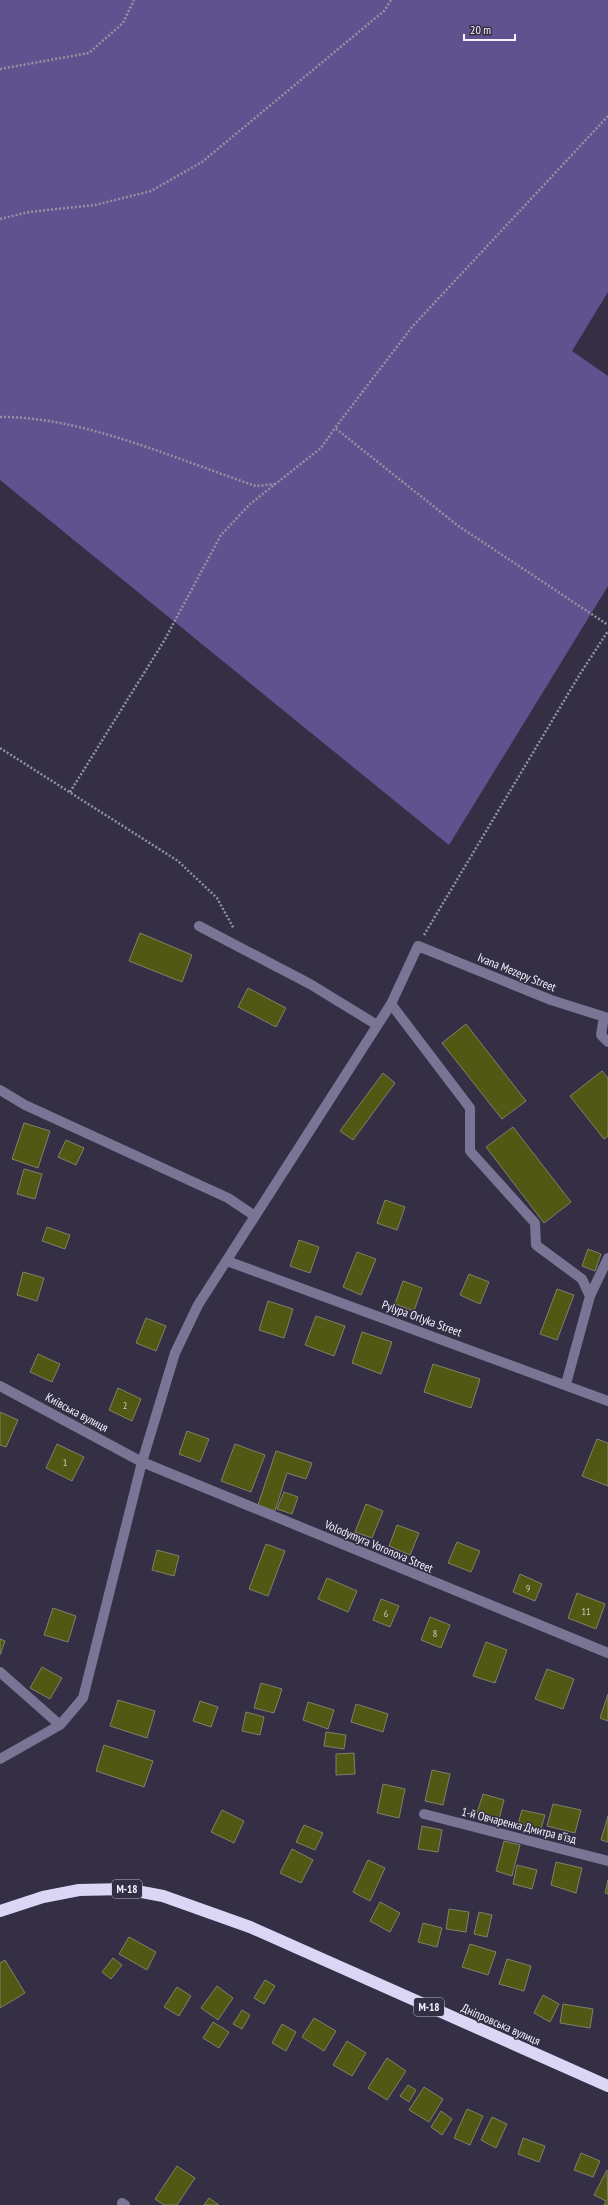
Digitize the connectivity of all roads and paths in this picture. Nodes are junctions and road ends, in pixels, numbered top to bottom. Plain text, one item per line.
1 (134, 0) edge
2 (391, 0) edge
3 (0, 69) edge
4 (608, 116) edge
5 (0, 219) edge
6 (0, 417) edge
7 (335, 428) junction
8 (276, 484) junction
9 (608, 625) edge
10 (608, 631) edge
11 (0, 748) edge
12 (70, 792) junction
13 (199, 926) dead end
14 (418, 946) junction
15 (245, 950) junction
16 (391, 1004) junction
17 (606, 1018) edge
18 (377, 1025) junction
19 (608, 1042) edge
20 (0, 1090) edge
21 (255, 1216) junction
22 (608, 1258) edge
23 (226, 1260) junction
24 (590, 1296) junction
25 (566, 1384) junction
26 (0, 1386) edge
27 (608, 1401) edge
28 (142, 1462) junction
29 (608, 1654) edge
30 (0, 1672) edge
31 (60, 1725) junction
32 (0, 1759) edge
33 (424, 1814) dead end
34 (608, 1861) edge
35 (0, 1911) edge
36 (608, 2086) edge

1 - 3 path
2 - 5 path
4 - 7 path
6 - 8 path
7 - 8 path
7 - 9 path
8 - 12 path
10 - 14 path
11 - 12 path
12 - 15 path
13 - 15 street
14 - 16 street
14 - 17 street, Ivana Mezepy Street
15 - 18 street
16 - 18 street
16 - 24 street
17 - 19 street
18 - 21 street
20 - 21 street
21 - 23 street
22 - 24 street
23 - 25 street, Pylypa Orlyka Street
23 - 28 street
24 - 25 street
25 - 27 street, Pylypa Orlyka Street
26 - 28 street, Київська вулиця
28 - 29 street, Volodymyra Voronova Street
28 - 31 street
30 - 31 street
31 - 32 street
33 - 34 street, 1-й Овчаренка Дмитра в’їзд
35 - 36 highway, Дніпровська вулиця / М-18

